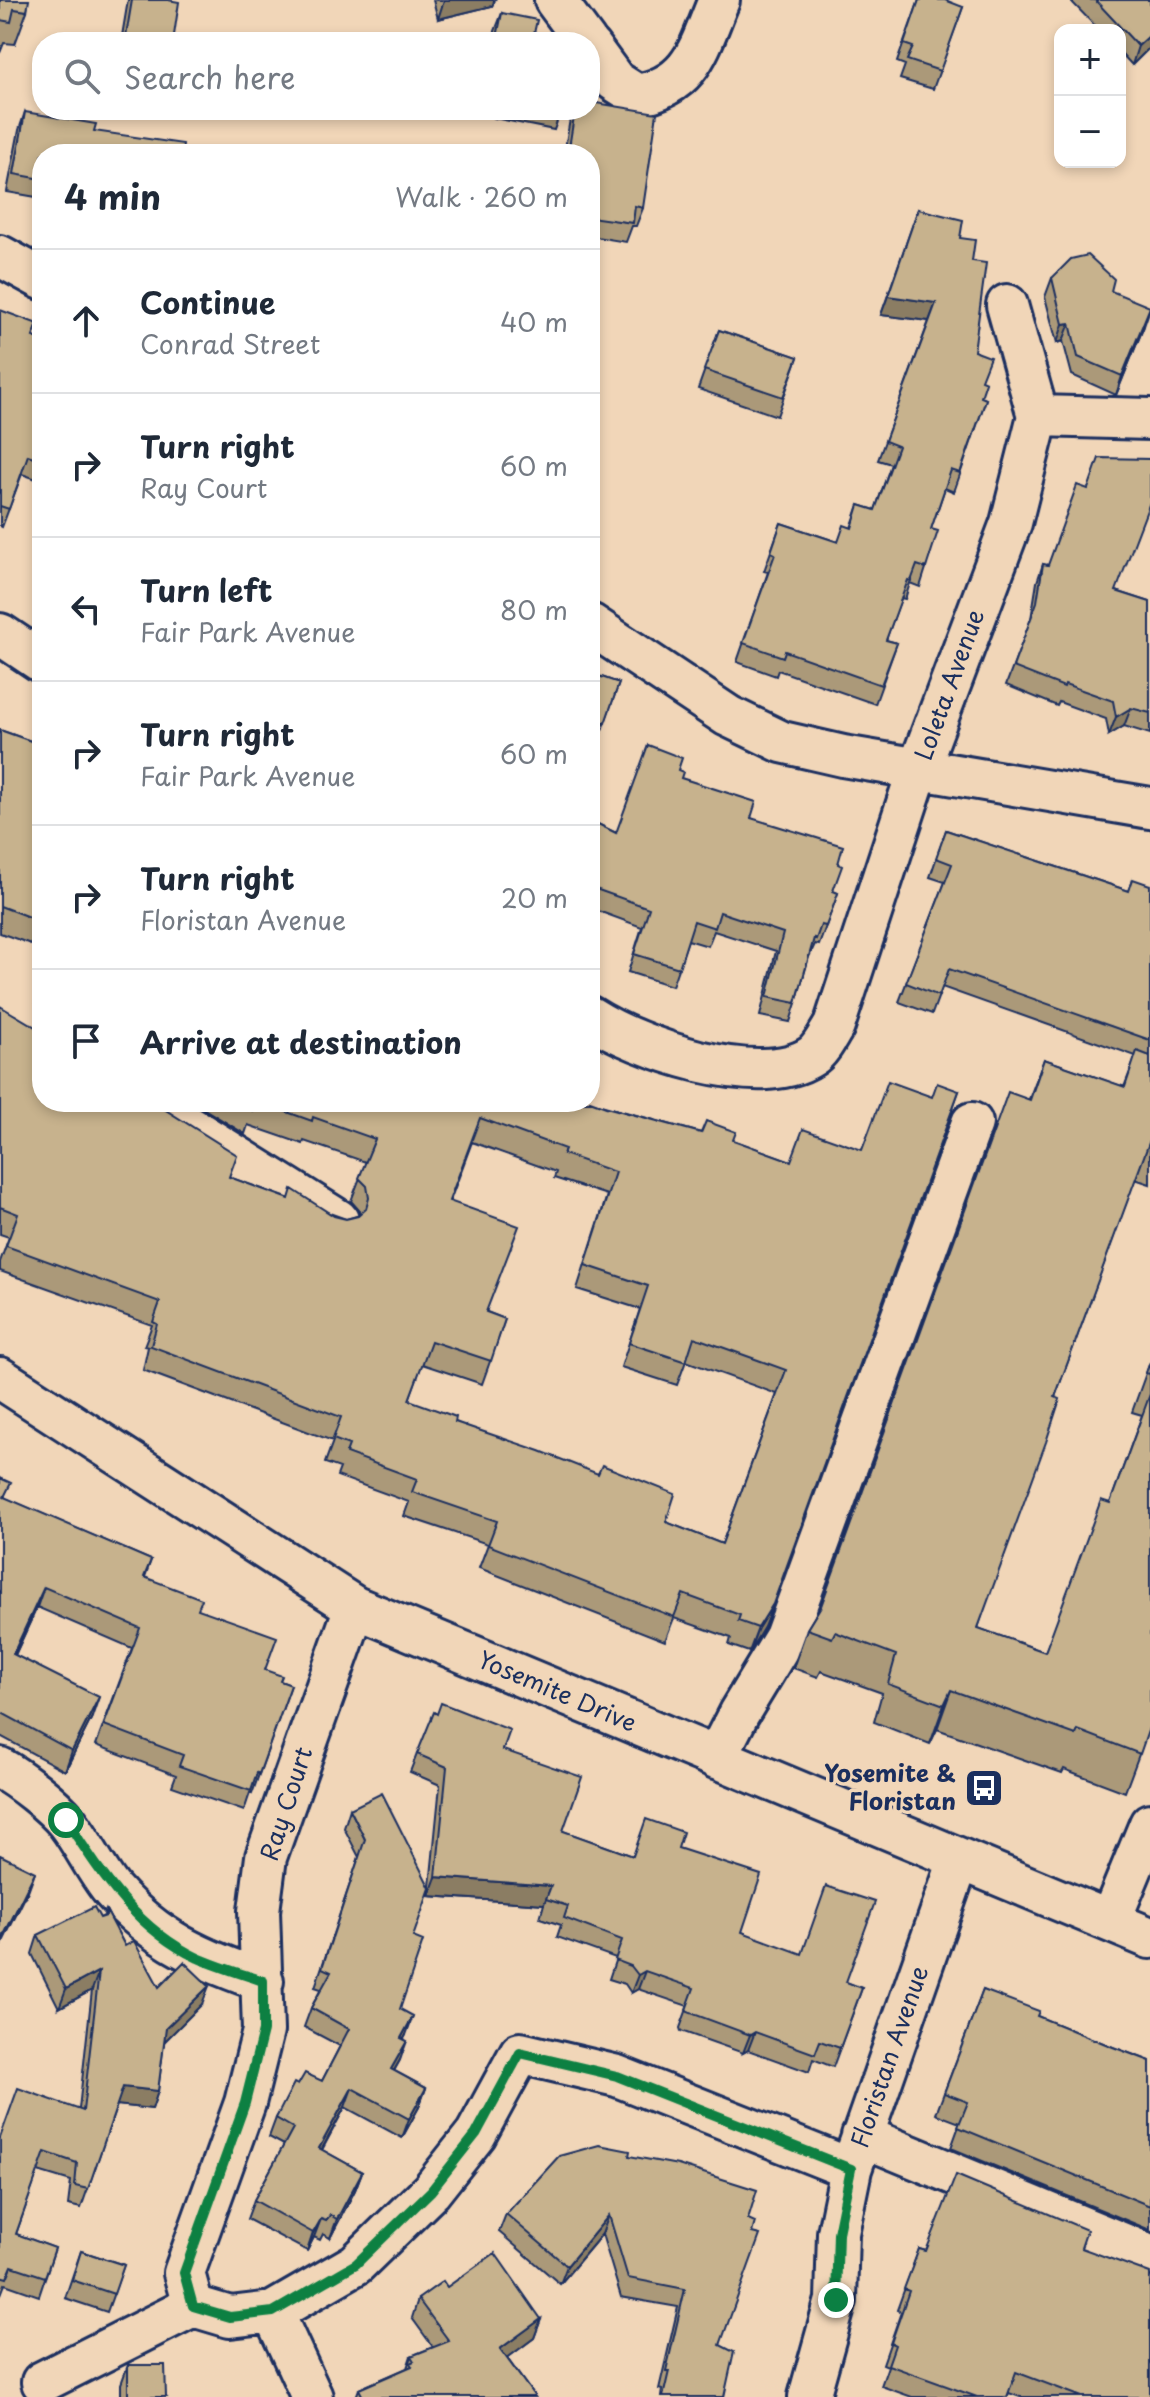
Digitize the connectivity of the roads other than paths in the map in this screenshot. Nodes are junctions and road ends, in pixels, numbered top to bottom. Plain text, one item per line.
1 (555, 0) edge
2 (719, 0) edge
3 (579, 32) edge
4 (600, 61) edge
5 (0, 256) edge
6 (32, 274) edge
7 (1007, 305) dead end
8 (1038, 416) junction
9 (1150, 419) edge
10 (600, 631) edge
11 (0, 634) edge
12 (32, 655) edge
13 (919, 767) junction
14 (1150, 808) edge
15 (600, 1022) edge
16 (166, 1112) edge
17 (972, 1123) dead end
18 (338, 1220) edge
19 (0, 1378) edge
20 (355, 1607) junction
21 (716, 1758) junction
22 (0, 1768) edge
23 (1150, 1824) edge
24 (959, 1860) junction
25 (1110, 1921) junction
26 (1150, 1938) edge
27 (263, 1981) junction
28 (856, 2153) junction
29 (1150, 2255) edge
30 (193, 2306) junction
31 (273, 2312) junction
32 (42, 2382) dead end
33 (312, 2397) edge
34 (809, 2397) edge

1 - 3 street
2 - 4 street
5 - 6 street
7 - 8 street
8 - 9 street
8 - 13 street, Loleta Avenue
10 - 13 street
11 - 12 street
13 - 14 street
13 - 15 street, Loleta Avenue
16 - 18 street
17 - 21 street
19 - 20 street, Yosemite Drive
20 - 21 street, Yosemite Drive
20 - 27 street, Ray Court
21 - 24 street, Yosemite Drive
22 - 27 street
23 - 25 street
24 - 25 street, Yosemite Drive
24 - 28 street, Floristan Avenue
25 - 26 street, Yosemite Drive
27 - 30 street, Ray Court
28 - 29 street
28 - 31 street
28 - 34 street, Floristan Avenue
30 - 31 street
30 - 32 street
31 - 33 street

